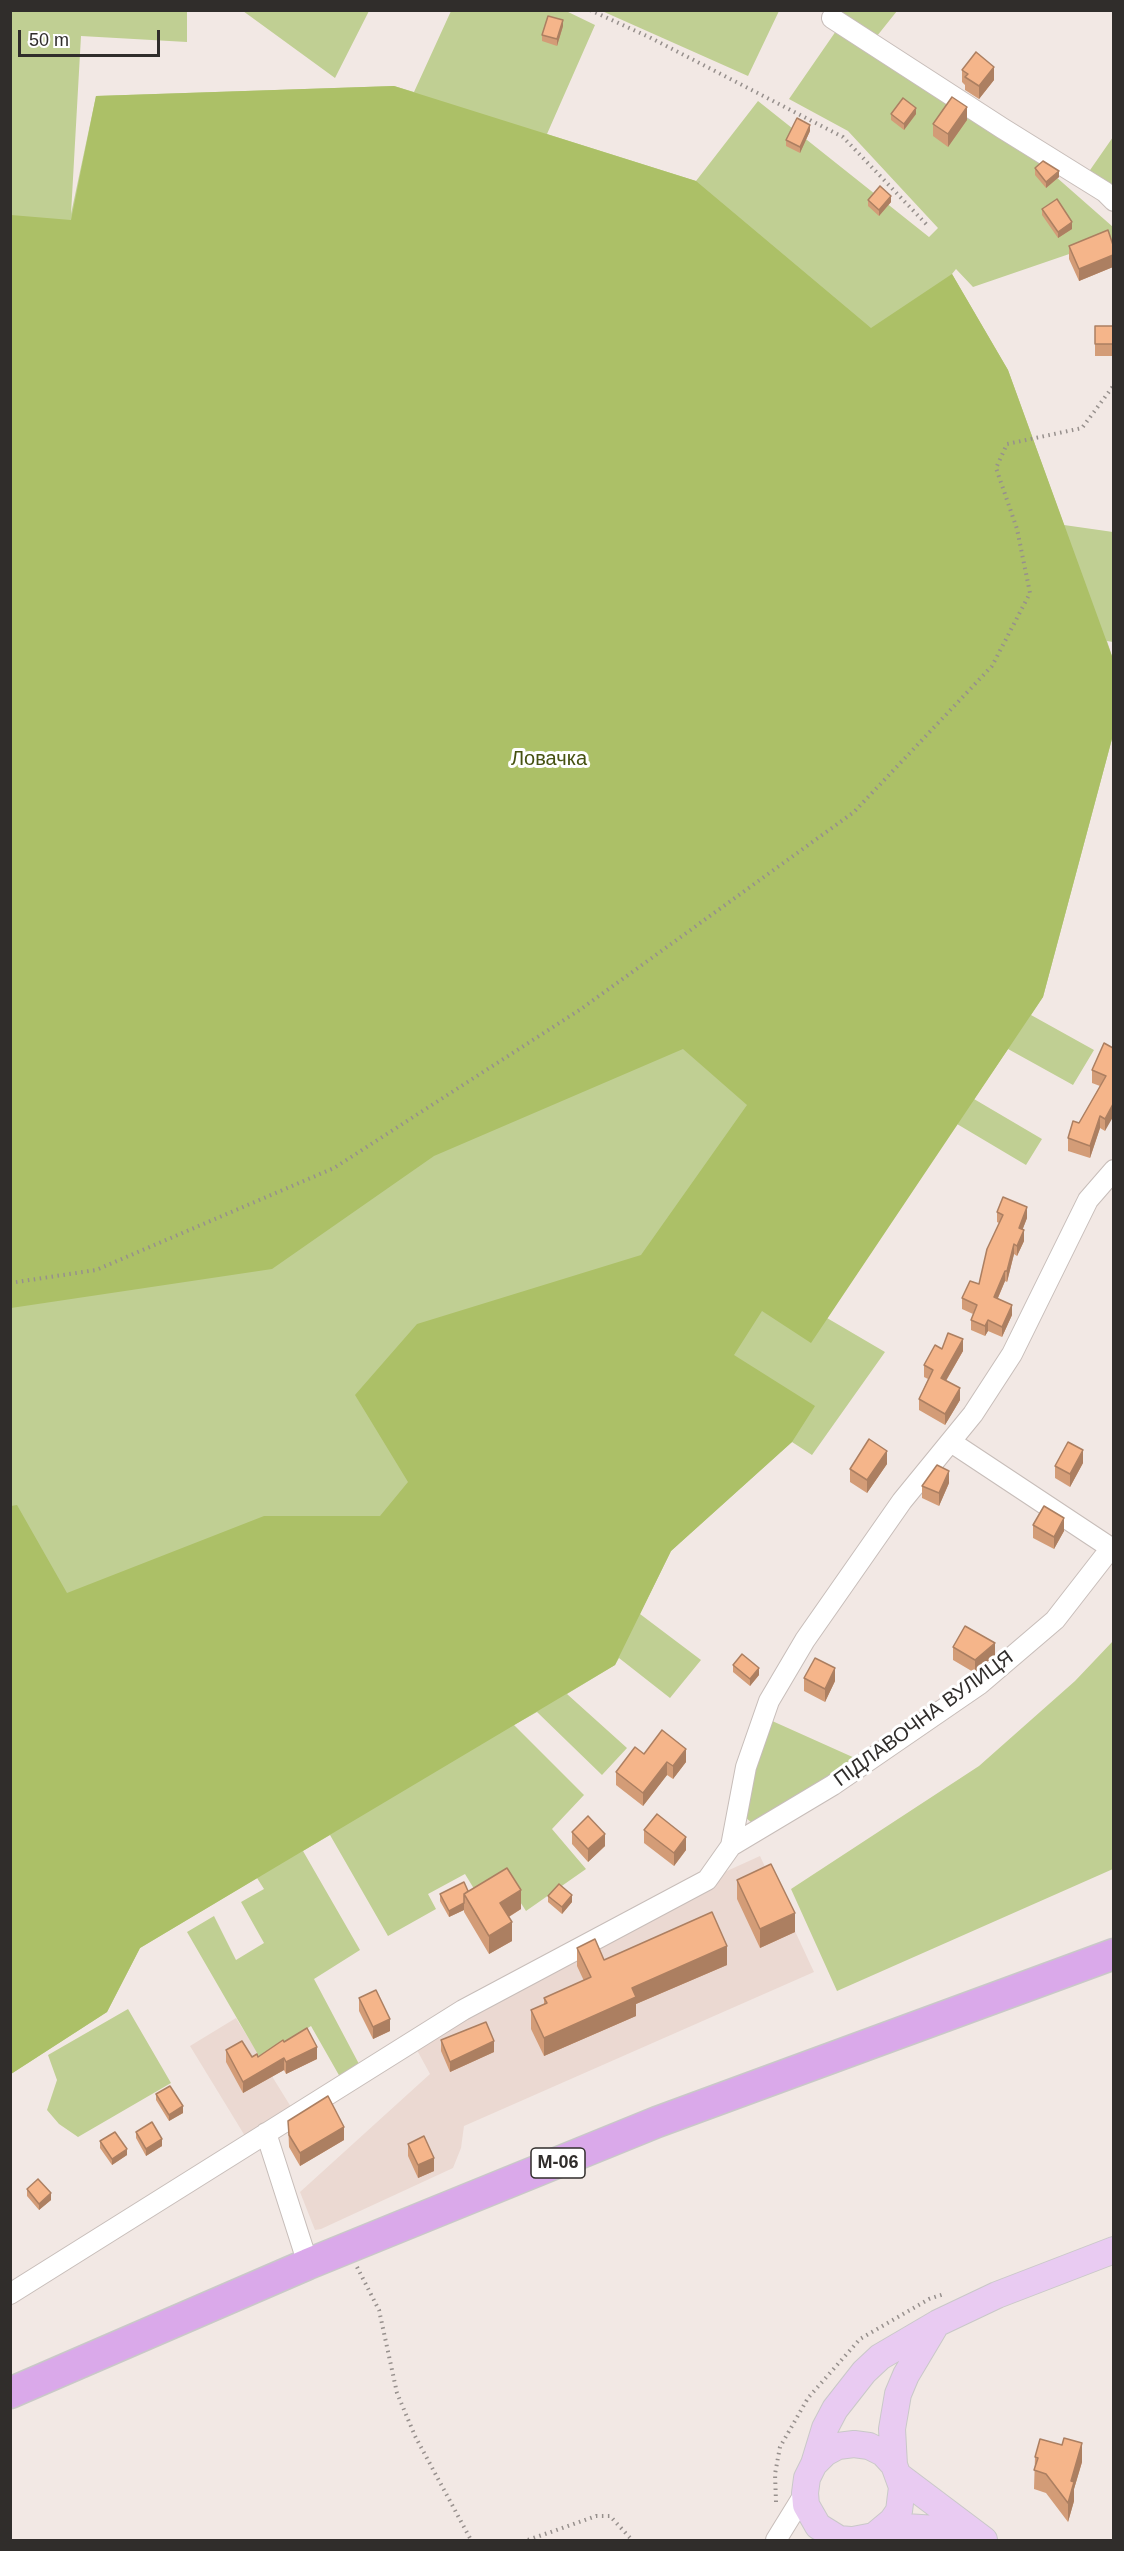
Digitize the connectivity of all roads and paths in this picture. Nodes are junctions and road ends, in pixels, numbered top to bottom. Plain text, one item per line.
1 (590, 10) edge
2 (832, 18) dead end
3 (1113, 201) edge
4 (927, 225) dead end
5 (1113, 385) edge
6 (1111, 1180) edge
7 (10, 1283) edge
8 (951, 1442) junction
9 (731, 1846) junction
10 (1113, 1954) edge
11 (267, 2133) junction
12 (347, 2248) junction
13 (1113, 2250) edge
14 (308, 2264) junction
15 (10, 2294) edge
16 (938, 2323) junction
17 (10, 2393) edge
18 (814, 2464) junction
19 (896, 2470) junction
20 (805, 2493) junction
21 (884, 2530) junction
22 (979, 2538) edge
23 (471, 2541) edge
24 (528, 2541) edge
25 (632, 2541) edge
26 (776, 2541) edge
27 (851, 2541) edge

1 - 4 path
2 - 3 street
5 - 7 path
6 - 8 street, ПІДЛАВОЧНА ВУЛИЦЯ
8 - 9 street, ПІДЛАВОЧНА ВУЛИЦЯ
8 - 9 street, ПІДЛАВОЧНА ВУЛИЦЯ
9 - 11 street, ПІДЛАВОЧНА ВУЛИЦЯ
10 - 12 highway, М-06
11 - 14 street
11 - 15 street, ПІДЛАВОЧНА ВУЛИЦЯ
12 - 14 highway, М-06
12 - 23 path
13 - 16 main road
14 - 17 highway, М-06
16 - 18 main road
16 - 19 main road
18 - 19 main road
18 - 20 main road
19 - 21 main road
19 - 22 main road
20 - 26 street
20 - 27 main road
21 - 22 main road
21 - 27 main road
24 - 25 path

